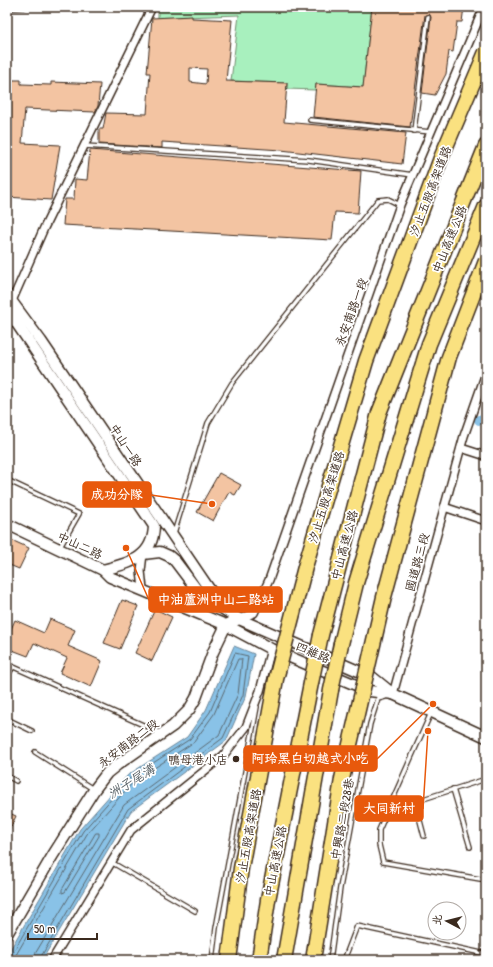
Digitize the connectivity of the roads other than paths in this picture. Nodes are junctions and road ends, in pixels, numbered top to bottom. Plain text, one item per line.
1 (24, 7) edge
2 (152, 7) edge
3 (484, 7) edge
4 (7, 8) edge
5 (428, 17) dead end
6 (486, 52) edge
7 (310, 120) dead end
8 (414, 131) junction
9 (431, 132) junction
10 (84, 146) junction
11 (486, 146) edge
12 (413, 175) junction
13 (400, 205) junction
14 (486, 206) edge
15 (486, 261) edge
16 (9, 302) edge
17 (486, 373) edge
18 (461, 448) junction
19 (486, 456) edge
20 (7, 480) edge
21 (444, 507) junction
22 (486, 520) edge
23 (7, 524) edge
24 (173, 535) junction
25 (58, 550) junction
26 (143, 554) junction
27 (103, 570) junction
28 (142, 589) junction
29 (223, 609) junction
30 (239, 619) junction
31 (226, 625) junction
32 (271, 649) junction
33 (7, 664) edge
34 (12, 666) junction
35 (7, 676) edge
36 (260, 691) junction
37 (393, 694) junction
38 (431, 713) junction
39 (7, 719) edge
40 (32, 731) dead end
41 (160, 733) junction
42 (486, 737) edge
43 (35, 752) dead end
44 (7, 776) edge
45 (486, 779) edge
46 (16, 781) dead end
47 (452, 789) junction
48 (94, 790) junction
49 (424, 836) dead end
50 (470, 847) dead end
51 (111, 862) junction
52 (486, 880) edge
53 (195, 911) dead end
54 (8, 928) edge
55 (486, 954) edge
56 (52, 960) edge
57 (212, 960) edge
58 (229, 960) edge
59 (259, 960) edge
60 (284, 960) edge
61 (313, 960) edge
62 (330, 960) edge
63 (344, 960) edge

1 - 4 lane
2 - 10 street
3 - 9 street, 永安南路一段
5 - 8 lane
6 - 58 highway, 汐止五股高架道路, bridge
7 - 8 lane
8 - 9 lane
9 - 12 street, 永安南路一段
10 - 12 lane
10 - 16 street
11 - 59 highway, 中山高速公路, bridge
12 - 13 street, 永安南路一段
13 - 24 lane
13 - 30 street, 永安南路一段
14 - 60 highway, 中山高速公路, bridge
15 - 61 highway, bridge
16 - 24 street, 中山一路
16 - 26 street, 中山一路
17 - 18 street, 國道路三段
18 - 19 street
18 - 21 street, 國道路三段
20 - 25 lane
21 - 22 street
21 - 37 street, 國道路三段
23 - 25 street, 中山二路
24 - 29 street, 中山一路
25 - 27 street, 中山二路
26 - 27 street, 中山一路
26 - 28 street
26 - 29 street, 中山一路
27 - 28 street, 中山二路
28 - 31 street, 中山二路
29 - 30 street, 中山一路
30 - 31 street
30 - 37 street, 四維路
31 - 32 street, 四維路
31 - 41 street, 永安南路二段
32 - 36 street
32 - 37 street, 四維路
33 - 34 lane
34 - 35 lane
34 - 41 lane
36 - 51 street
36 - 57 lane
37 - 38 street, 四維路
37 - 62 lane, 中興路二段28巷
38 - 42 street, 四維路
38 - 52 lane
39 - 40 lane
41 - 48 street, 永安南路二段
43 - 48 lane
44 - 46 lane
45 - 47 lane
47 - 49 lane
47 - 50 lane
48 - 54 street, 永安南路二段
51 - 53 lane
51 - 56 street
55 - 63 lane

